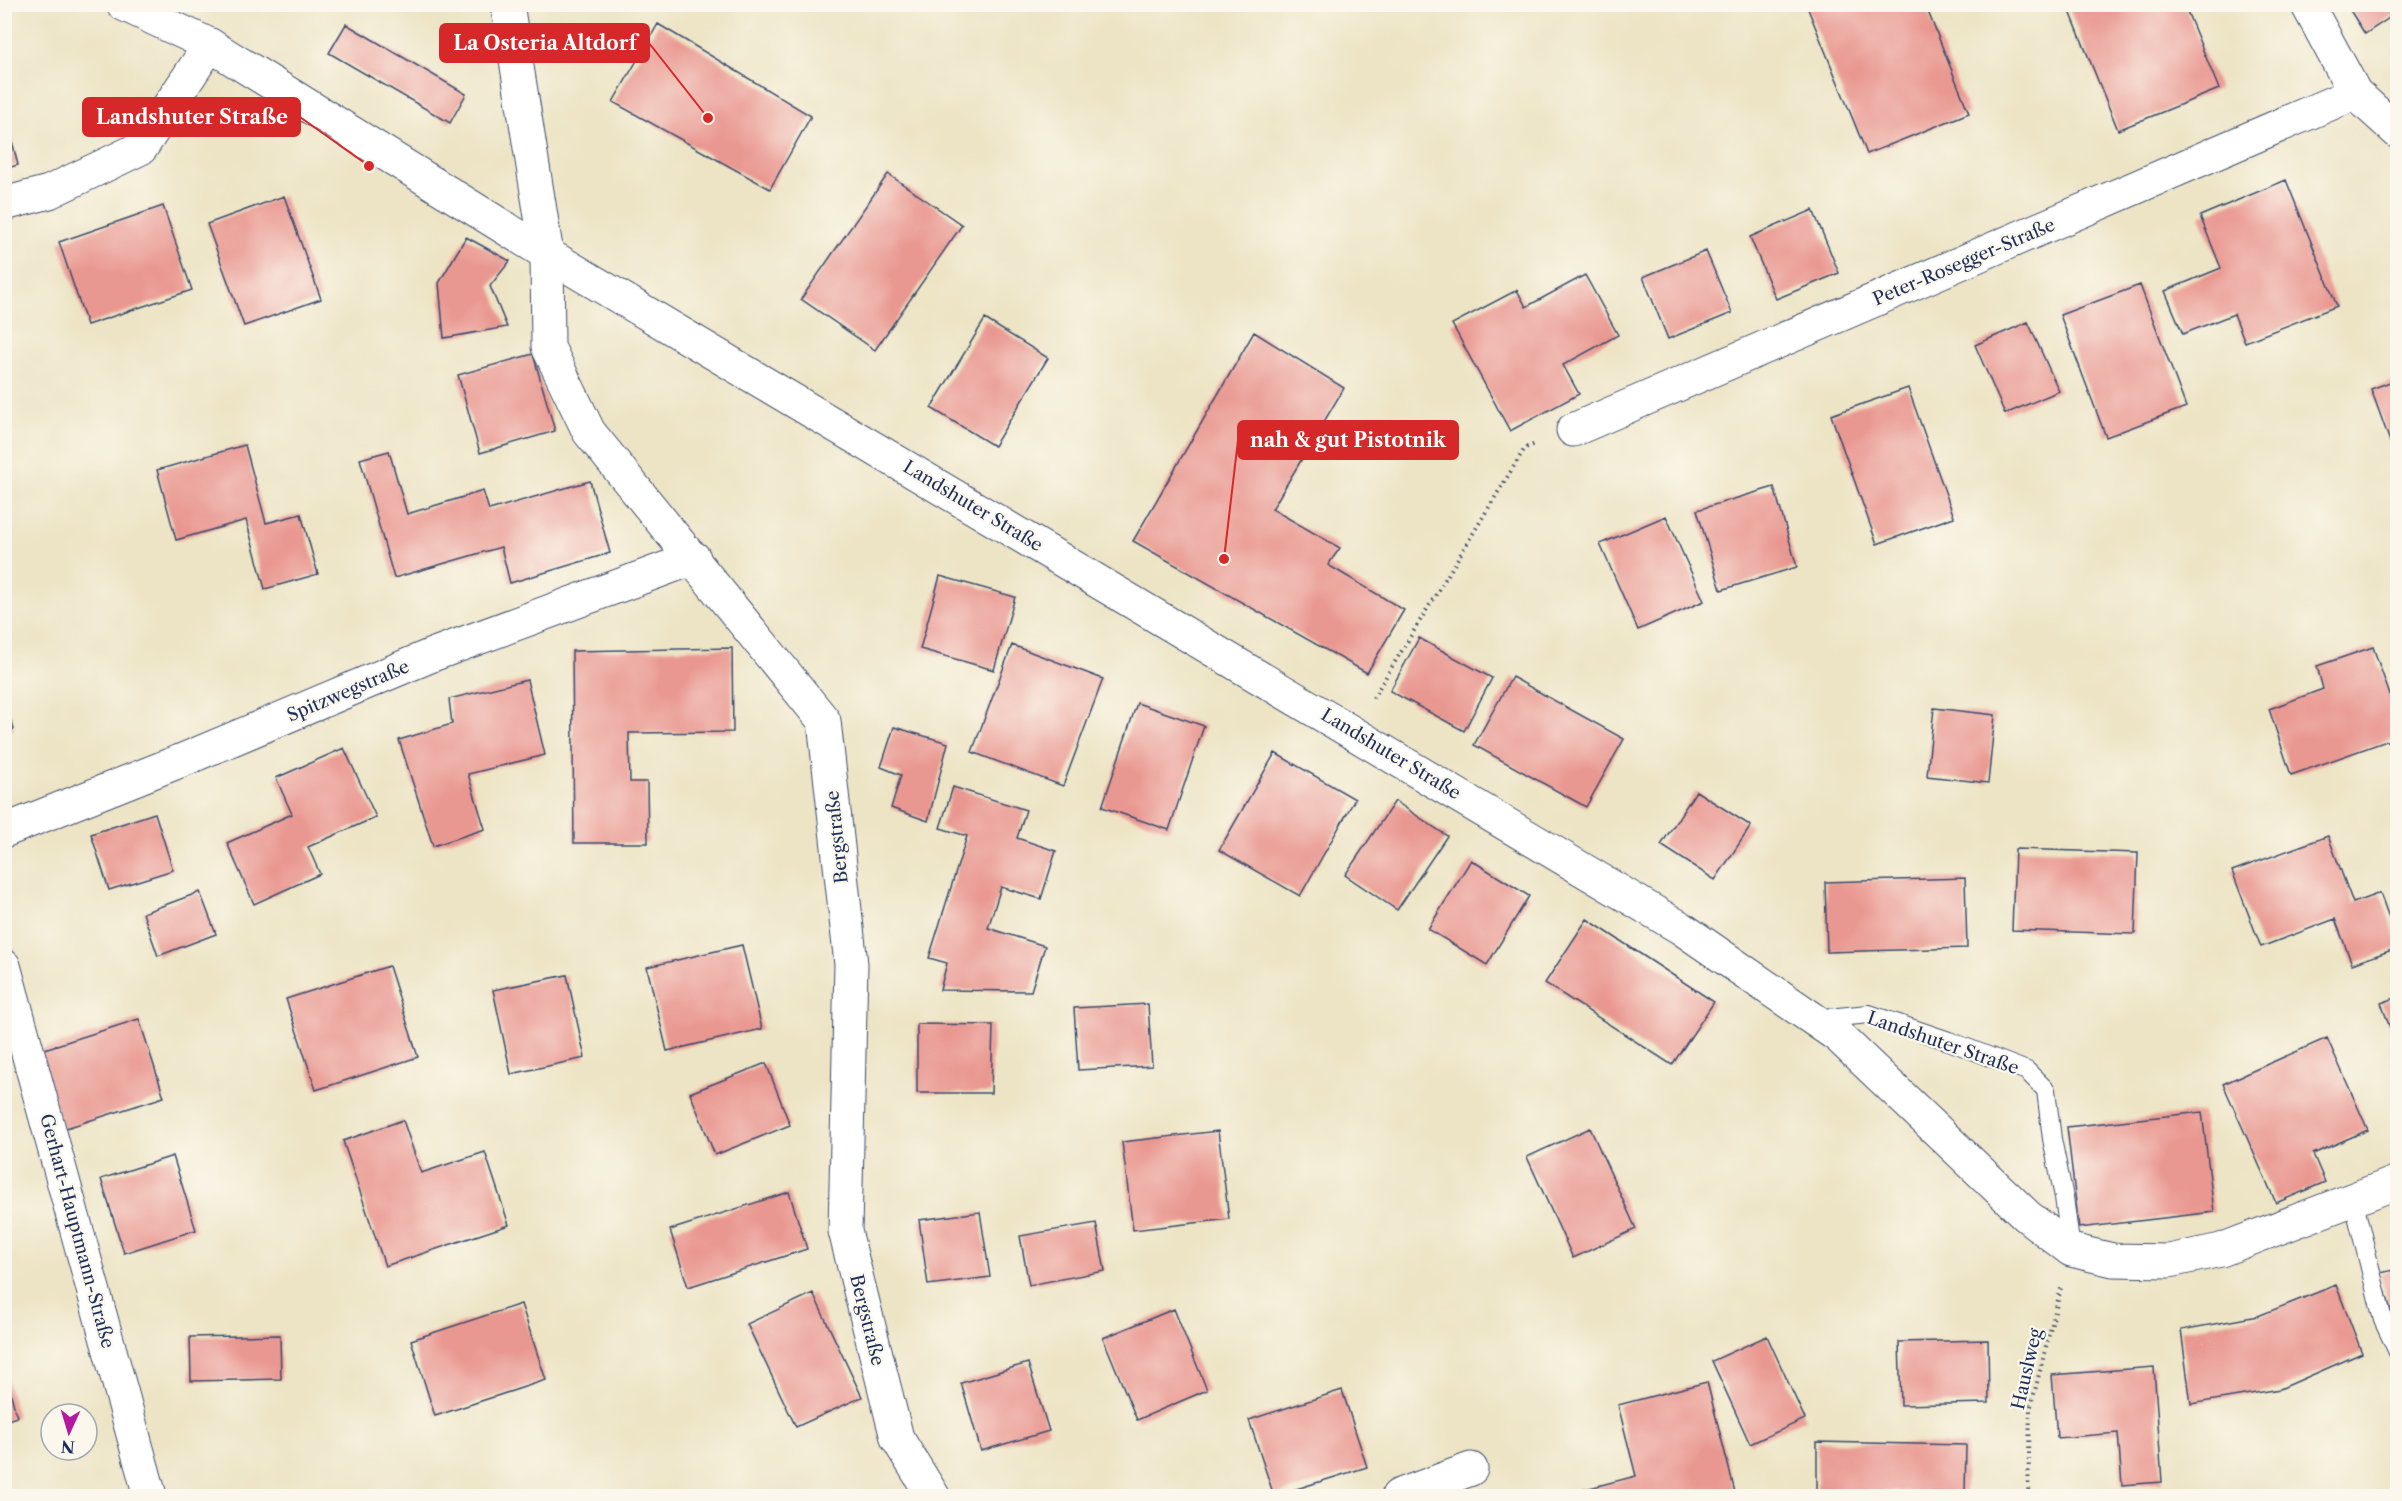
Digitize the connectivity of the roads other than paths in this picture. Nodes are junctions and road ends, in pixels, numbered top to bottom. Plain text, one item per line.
1 (123, 4) edge
2 (507, 4) edge
3 (2307, 4) edge
4 (210, 45) junction
5 (2355, 93) junction
6 (2397, 132) edge
7 (4, 204) edge
8 (547, 254) junction
9 (1574, 430) road end
10 (694, 558) junction
11 (4, 831) edge
12 (4, 966) edge
13 (1815, 1020) junction
14 (2397, 1182) edge
15 (2353, 1199) junction
16 (2071, 1250) junction
17 (2397, 1352) edge
18 (1471, 1469) dead end
19 (150, 1497) edge
20 (933, 1497) edge
21 (1398, 1497) edge

1 - 4 street, Landshuter Straße
2 - 8 street, Bergstraße
3 - 5 street
4 - 7 street
4 - 8 street, Landshuter Straße
5 - 6 street
5 - 9 street, Peter-Rosegger-Straße
8 - 10 street, Bergstraße
8 - 13 street, Landshuter Straße
10 - 11 street, Spitzwegstraße
10 - 20 street, Bergstraße
12 - 19 street, Gerhart-Hauptmann-Straße
13 - 16 street, Landshuter Straße
13 - 16 lane, Landshuter Straße
14 - 15 street, Landshuter Straße
15 - 16 street, Landshuter Straße
15 - 17 lane
18 - 21 street

